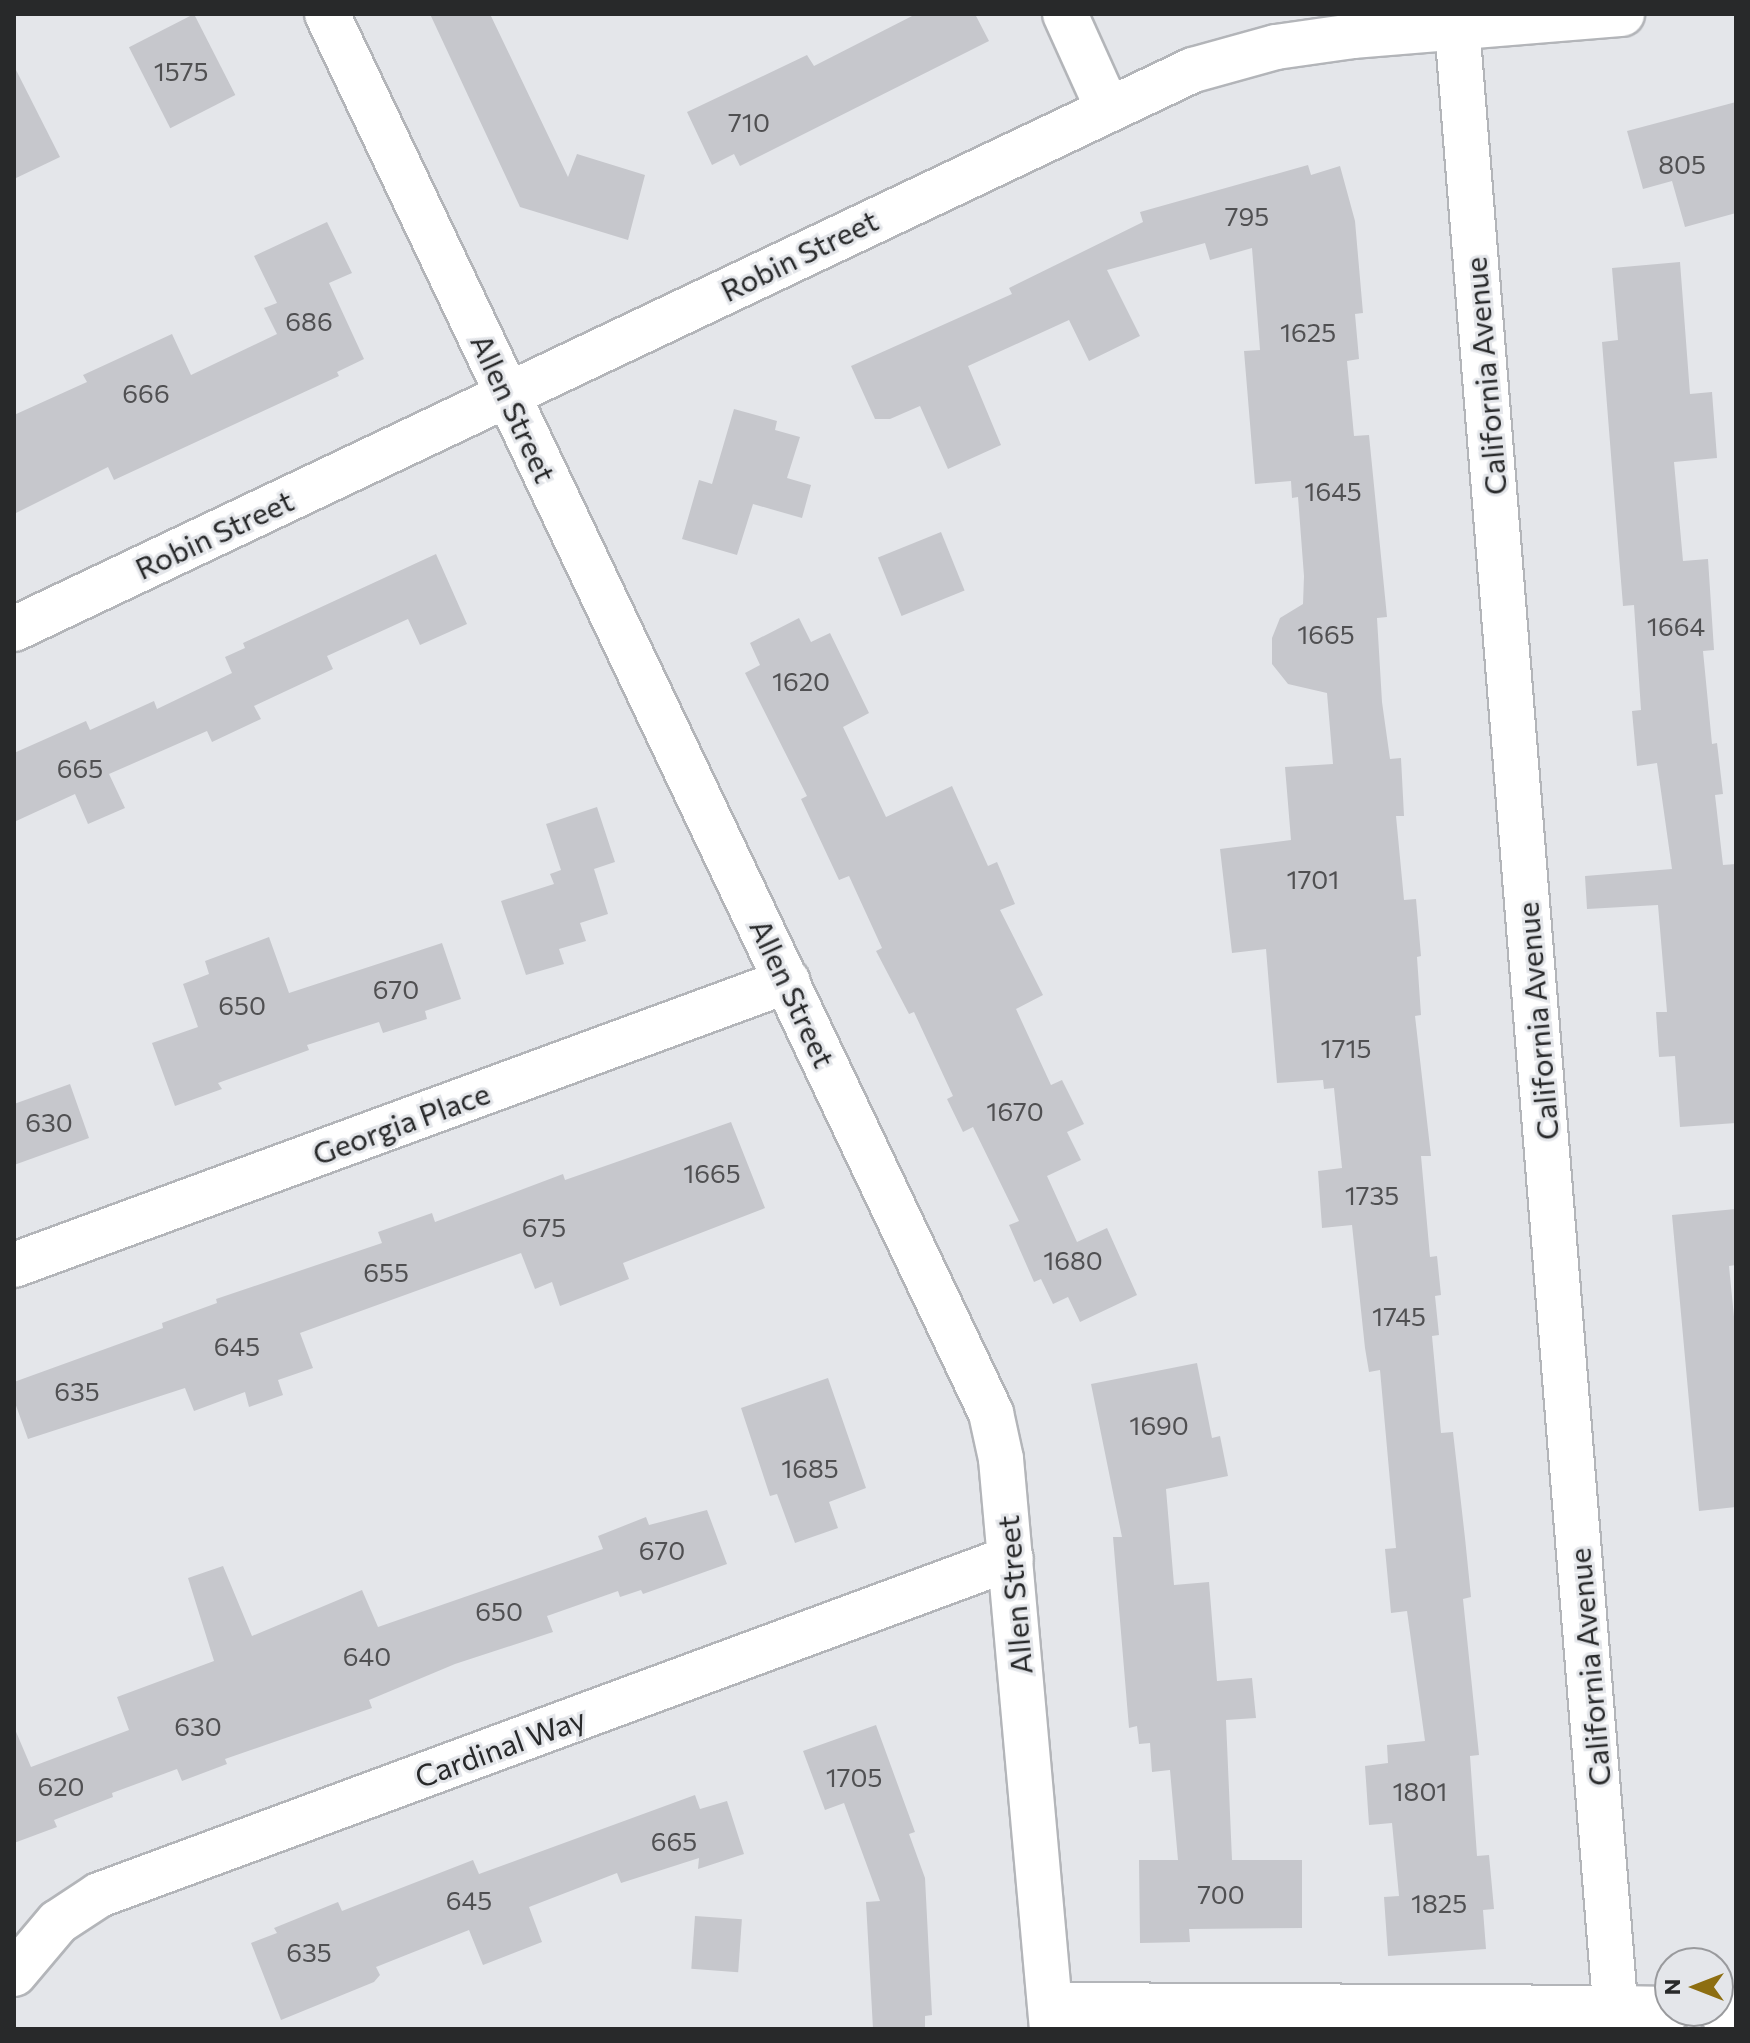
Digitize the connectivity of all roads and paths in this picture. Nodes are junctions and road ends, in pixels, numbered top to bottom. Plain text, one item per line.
1 (327, 14) edge
2 (1065, 14) edge
3 (1622, 14) edge
4 (1456, 23) edge
5 (1107, 107) junction
6 (508, 395) junction
7 (14, 629) edge
8 (787, 981) junction
9 (14, 1265) edge
10 (1011, 1558) junction
11 (14, 1974) edge
12 (1654, 2012) edge
13 (1052, 2017) edge
14 (1616, 2018) edge

1 - 6 street, Allen Street
2 - 5 street
3 - 4 street, Robin Street
4 - 5 street, Robin Street
4 - 14 street, California Avenue
5 - 6 street, Robin Street
6 - 7 street, Robin Street
6 - 8 street, Allen Street
8 - 9 street, Georgia Place
8 - 10 street, Allen Street
10 - 11 street, Cardinal Way
10 - 13 street, Allen Street
12 - 14 street
13 - 14 street

